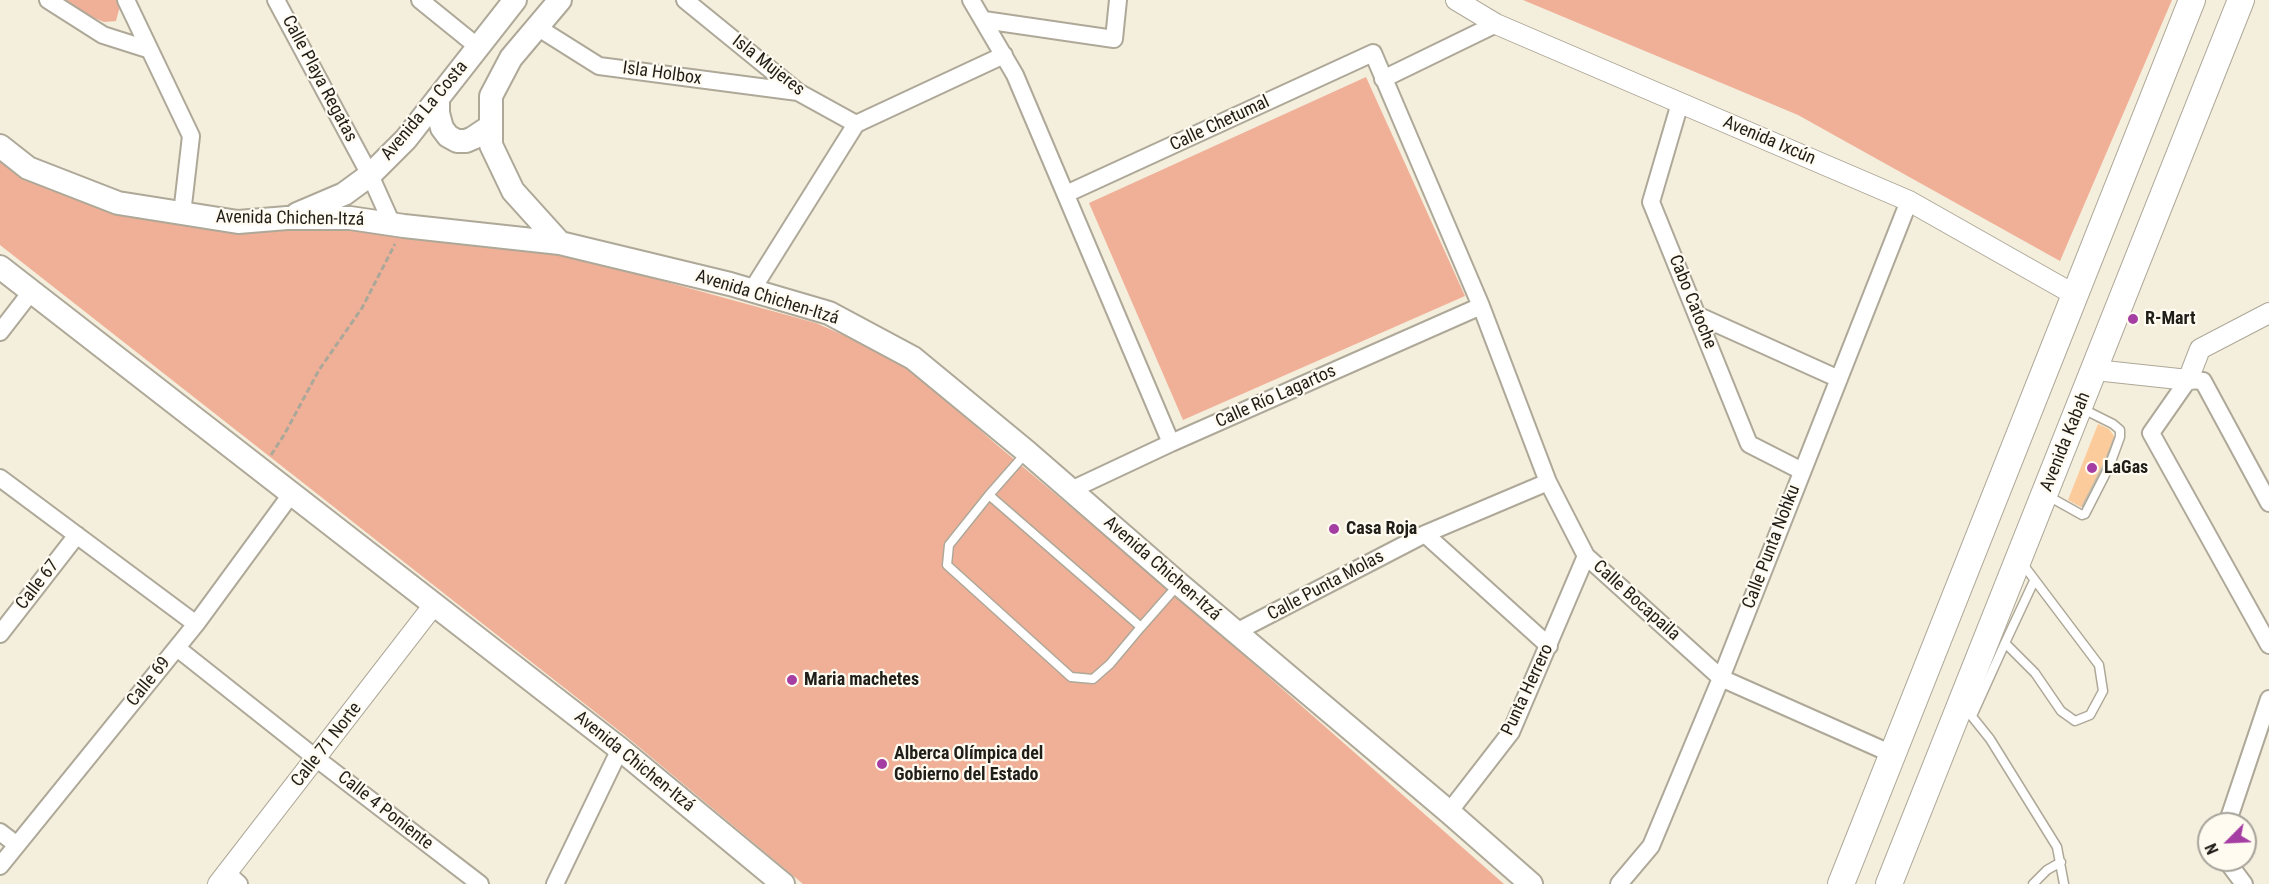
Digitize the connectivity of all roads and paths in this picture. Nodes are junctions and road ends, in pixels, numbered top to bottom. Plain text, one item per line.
1 (48, 0) edge
2 (126, 0) edge
3 (276, 0) edge
4 (420, 0) edge
5 (515, 0) edge
6 (560, 0) edge
7 (685, 0) edge
8 (971, 0) edge
9 (1118, 0) edge
10 (1456, 0) edge
11 (2192, 0) edge
12 (2241, 0) edge
13 (984, 20) junction
14 (1496, 24) junction
15 (537, 27) junction
16 (478, 47) junction
17 (147, 49) junction
18 (1373, 53) joint
19 (1004, 55) junction
20 (1383, 79) junction
21 (798, 92) junction
22 (438, 98) junction
23 (1680, 103) junction
24 (855, 124) junction
25 (491, 126) junction
26 (0, 146) edge
27 (370, 175) junction
28 (1066, 194) junction
29 (1909, 201) junction
30 (182, 214) junction
31 (287, 218) junction
32 (398, 225) junction
33 (560, 243) junction
34 (0, 267) edge
35 (752, 290) junction
36 (31, 292) junction
37 (2076, 295) junction
38 (1481, 306) junction
39 (2269, 313) edge
40 (1697, 315) junction
41 (0, 332) edge
42 (2095, 370) junction
43 (1839, 379) junction
44 (2195, 380) junction
45 (2080, 407) junction
46 (1172, 443) junction
47 (1027, 452) junction
48 (261, 470) junction
49 (1802, 471) junction
50 (0, 478) edge
51 (1548, 482) junction
52 (1071, 490) junction
53 (292, 493) junction
54 (2045, 494) junction
55 (989, 495) junction
56 (2269, 503) edge
57 (1425, 534) junction
58 (77, 535) junction
59 (1586, 556) junction
60 (2019, 559) junction
61 (2034, 581) junction
62 (1179, 585) junction
63 (433, 606) junction
64 (196, 624) junction
65 (1141, 627) junction
66 (1236, 632) junction
67 (0, 634) edge
68 (2005, 643) junction
69 (2269, 645) edge
70 (1549, 646) junction
71 (177, 648) junction
72 (1721, 678) junction
73 (2269, 699) edge
74 (1966, 710) junction
75 (620, 749) junction
76 (1892, 754) junction
77 (317, 759) junction
78 (1449, 812) junction
79 (2231, 812) edge
80 (0, 832) edge
81 (17, 845) junction
82 (2061, 862) junction
83 (0, 866) edge
84 (228, 880) edge
85 (480, 884) edge
86 (555, 884) edge
87 (783, 884) edge
88 (1532, 884) edge
89 (1619, 884) edge
90 (1841, 884) edge
91 (1889, 884) edge
92 (2033, 884) edge
93 (2064, 884) edge

1 - 17 street
2 - 17 street
3 - 27 street, Calle Playa Regatas
4 - 16 street
5 - 16 main road, Avenida La Costa
6 - 15 main road
7 - 21 street, Isla Mujeres
8 - 13 street
9 - 13 street
10 - 14 street, Avenida Ixcún
11 - 37 main road
12 - 42 main road, Avenida Kabah
13 - 19 street
14 - 20 street
14 - 23 street, Avenida Ixcún
15 - 21 street, Isla Holbox
15 - 25 main road
16 - 22 main road, Avenida La Costa
17 - 30 street
18 - 20 street, Calle Bocapaila
18 - 28 street, Calle Chetumal
19 - 24 street
19 - 28 street
20 - 38 street, Calle Bocapaila
21 - 24 street, Isla Mujeres
22 - 25 main road
22 - 27 main road, Avenida La Costa
23 - 29 street, Avenida Ixcún
23 - 40 street, Cabo Catoche
24 - 35 street
25 - 33 main road
26 - 30 main road, Avenida Chichen-Itzá
27 - 31 main road, Avenida La Costa
27 - 32 street, Calle Playa Regatas
28 - 46 street
29 - 37 street, Avenida Ixcún
29 - 43 street, Calle Punta Nohku
30 - 31 main road, Avenida Chichen-Itzá
31 - 32 main road, Avenida Chichen-Itzá
32 - 33 main road, Avenida Chichen-Itzá
32 - 48 path
33 - 35 main road, Avenida Chichen-Itzá
34 - 36 main road, Avenida Chichen-Itzá
35 - 47 main road, Avenida Chichen-Itzá
36 - 41 street
36 - 48 main road, Avenida Chichen-Itzá
37 - 76 main road
38 - 46 street, Calle Río Lagartos
38 - 51 street, Calle Bocapaila
39 - 44 street
40 - 43 street
40 - 49 street, Cabo Catoche
42 - 44 street
42 - 45 main road, Avenida Kabah
43 - 49 street, Calle Punta Nohku
44 - 56 street
44 - 69 street
45 - 54 main road, Avenida Kabah
45 - 54 lane
46 - 52 street, Calle Río Lagartos
47 - 52 main road, Avenida Chichen-Itzá
47 - 55 lane
48 - 53 main road, Avenida Chichen-Itzá
49 - 72 street, Calle Punta Nohku
50 - 58 street
51 - 57 street, Calle Punta Molas
51 - 59 street, Calle Bocapaila
52 - 62 main road, Avenida Chichen-Itzá
53 - 63 main road, Avenida Chichen-Itzá
53 - 64 street, Calle 69
54 - 60 main road, Avenida Kabah
55 - 65 lane
55 - 65 lane
57 - 66 street, Calle Punta Molas
57 - 70 street
58 - 64 street
58 - 67 street, Calle 67
59 - 70 street, Punta Herrero
59 - 72 street, Calle Bocapaila
60 - 61 lane
60 - 74 main road, Avenida Kabah
61 - 68 lane
61 - 68 lane
62 - 65 lane
62 - 66 main road, Avenida Chichen-Itzá
63 - 75 main road, Avenida Chichen-Itzá
63 - 77 street, Calle 71 Norte
64 - 71 street, Calle 69
66 - 78 main road, Avenida Chichen-Itzá
68 - 74 lane
70 - 78 street, Punta Herrero
71 - 77 street, Calle 4 Poniente
71 - 81 street, Calle 69
72 - 76 street, Calle Bocapaila
72 - 89 street, Calle Punta Nohku
73 - 79 street
74 - 82 lane
74 - 91 main road, Avenida Kabah
75 - 86 street
75 - 87 main road, Avenida Chichen-Itzá
76 - 90 main road
77 - 84 street, Calle 71 Norte
77 - 85 street, Calle 4 Poniente
78 - 88 main road, Avenida Chichen-Itzá
80 - 81 street
81 - 83 street, Calle 69
82 - 92 lane
82 - 93 lane

